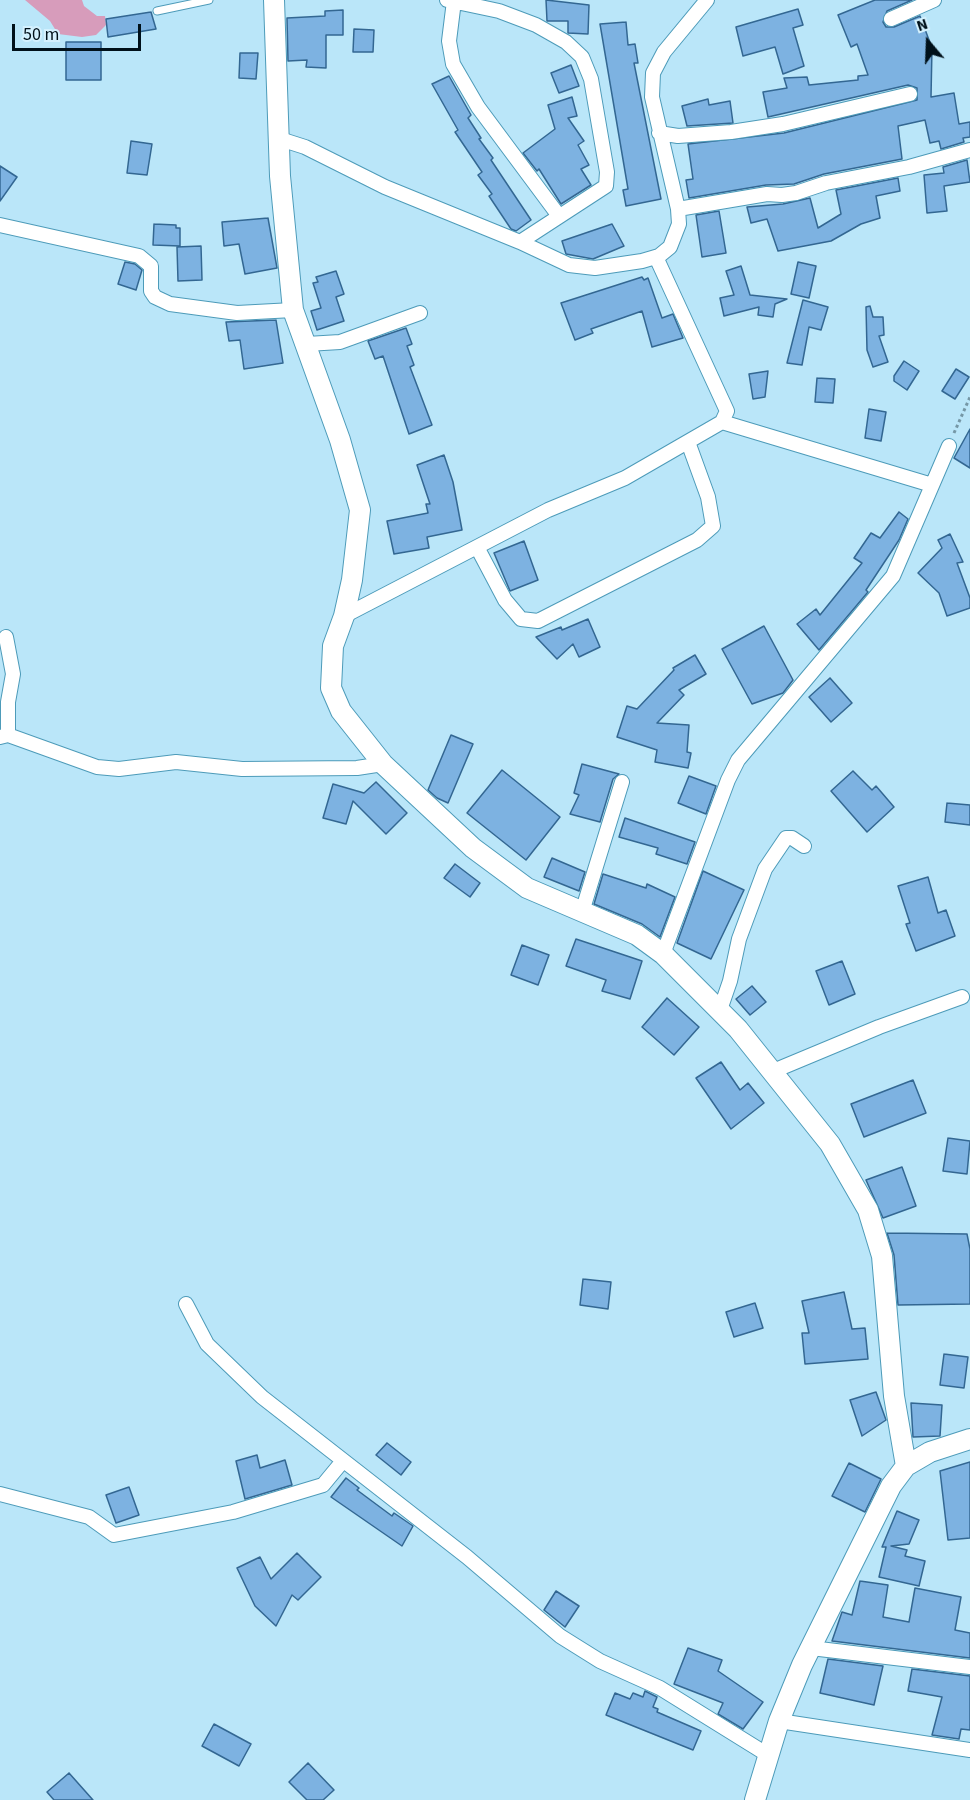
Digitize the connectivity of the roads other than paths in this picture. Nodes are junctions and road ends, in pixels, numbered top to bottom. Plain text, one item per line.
1 (209, 0) edge
2 (274, 0) edge
3 (707, 0) edge
4 (934, 0) edge
5 (451, 1) edge
6 (157, 11) dead end
7 (891, 19) dead end
8 (910, 94) dead end
9 (659, 133) junction
10 (280, 140) junction
11 (970, 150) edge
12 (678, 209) junction
13 (559, 216) junction
14 (0, 225) edge
15 (520, 242) junction
16 (656, 257) junction
17 (293, 310) junction
18 (420, 313) dead end
19 (307, 344) junction
20 (722, 422) junction
21 (688, 442) junction
22 (949, 446) road end
23 (932, 485) junction
24 (477, 547) junction
25 (344, 616) junction
26 (6, 637) dead end
27 (4, 736) edge
28 (384, 764) junction
29 (622, 782) dead end
30 (804, 846) dead end
31 (582, 912) junction
32 (663, 954) junction
33 (962, 997) dead end
34 (720, 1010) junction
35 (771, 1072) junction
36 (186, 1304) dead end
37 (970, 1439) edge
38 (342, 1462) junction
39 (906, 1466) junction
40 (0, 1494) edge
41 (811, 1648) junction
42 (970, 1667) edge
43 (780, 1721) junction
44 (970, 1750) edge
45 (768, 1755) junction
46 (755, 1800) edge

1 - 6 lane
2 - 10 street
3 - 9 street
4 - 7 street
5 - 13 street
5 - 13 street
8 - 9 street
9 - 12 street
10 - 15 street
10 - 17 street
11 - 12 street
12 - 16 street
13 - 15 street
14 - 17 street
15 - 16 street
16 - 20 street
17 - 19 street
18 - 19 street
19 - 25 street
20 - 21 street
20 - 23 street
21 - 24 street
21 - 24 street
22 - 23 street
23 - 32 street
24 - 25 street
25 - 28 street
26 - 27 street
27 - 28 street
28 - 31 street
29 - 31 street
30 - 34 street
31 - 32 street
32 - 34 street
33 - 35 street
34 - 35 street
35 - 39 street
36 - 38 street
37 - 39 street
38 - 40 street
38 - 45 street
39 - 41 street
41 - 42 street
41 - 43 street
43 - 44 street
43 - 45 street
45 - 46 street

